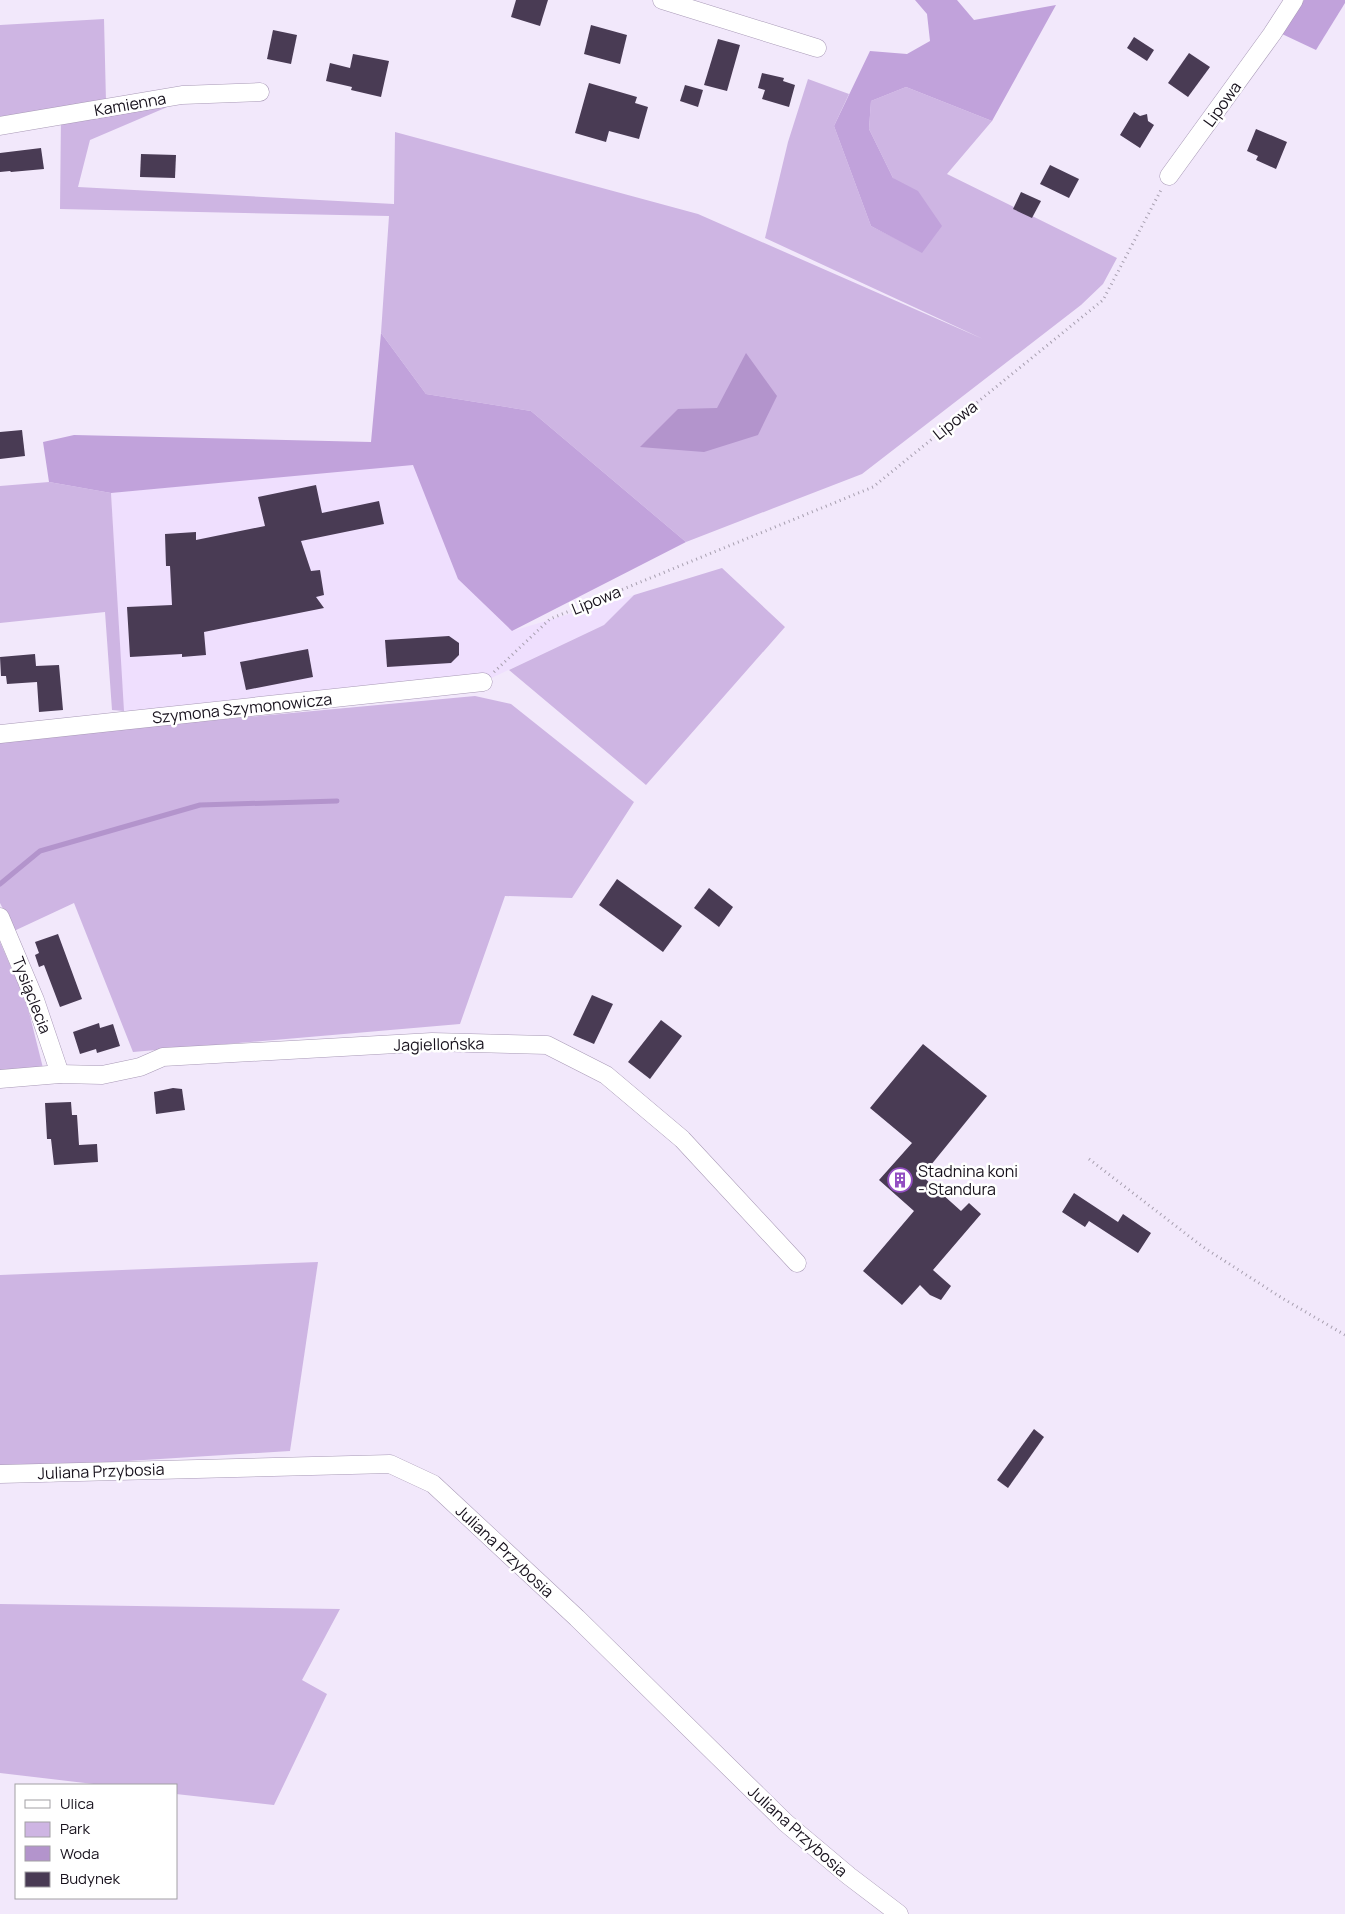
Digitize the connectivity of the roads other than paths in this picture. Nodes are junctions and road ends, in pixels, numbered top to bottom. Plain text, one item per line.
1 (662, 0) edge
2 (1294, 0) edge
3 (702, 6) edge
4 (818, 48) dead end
5 (260, 92) dead end
6 (0, 126) edge
7 (1169, 176) road end
8 (483, 682) road end
9 (0, 734) edge
10 (0, 917) edge
11 (60, 1074) junction
12 (0, 1079) edge
13 (798, 1263) dead end
14 (0, 1474) edge
15 (899, 1914) edge

1 - 3 street
2 - 7 street, Lipowa
3 - 4 street
5 - 6 street, Kamienna
8 - 9 street, Szymona Szymonowicza
10 - 11 street, Tysiąclecia
11 - 12 street, Jagiellońska
11 - 13 street, Jagiellońska
14 - 15 street, Juliana Przybosia

